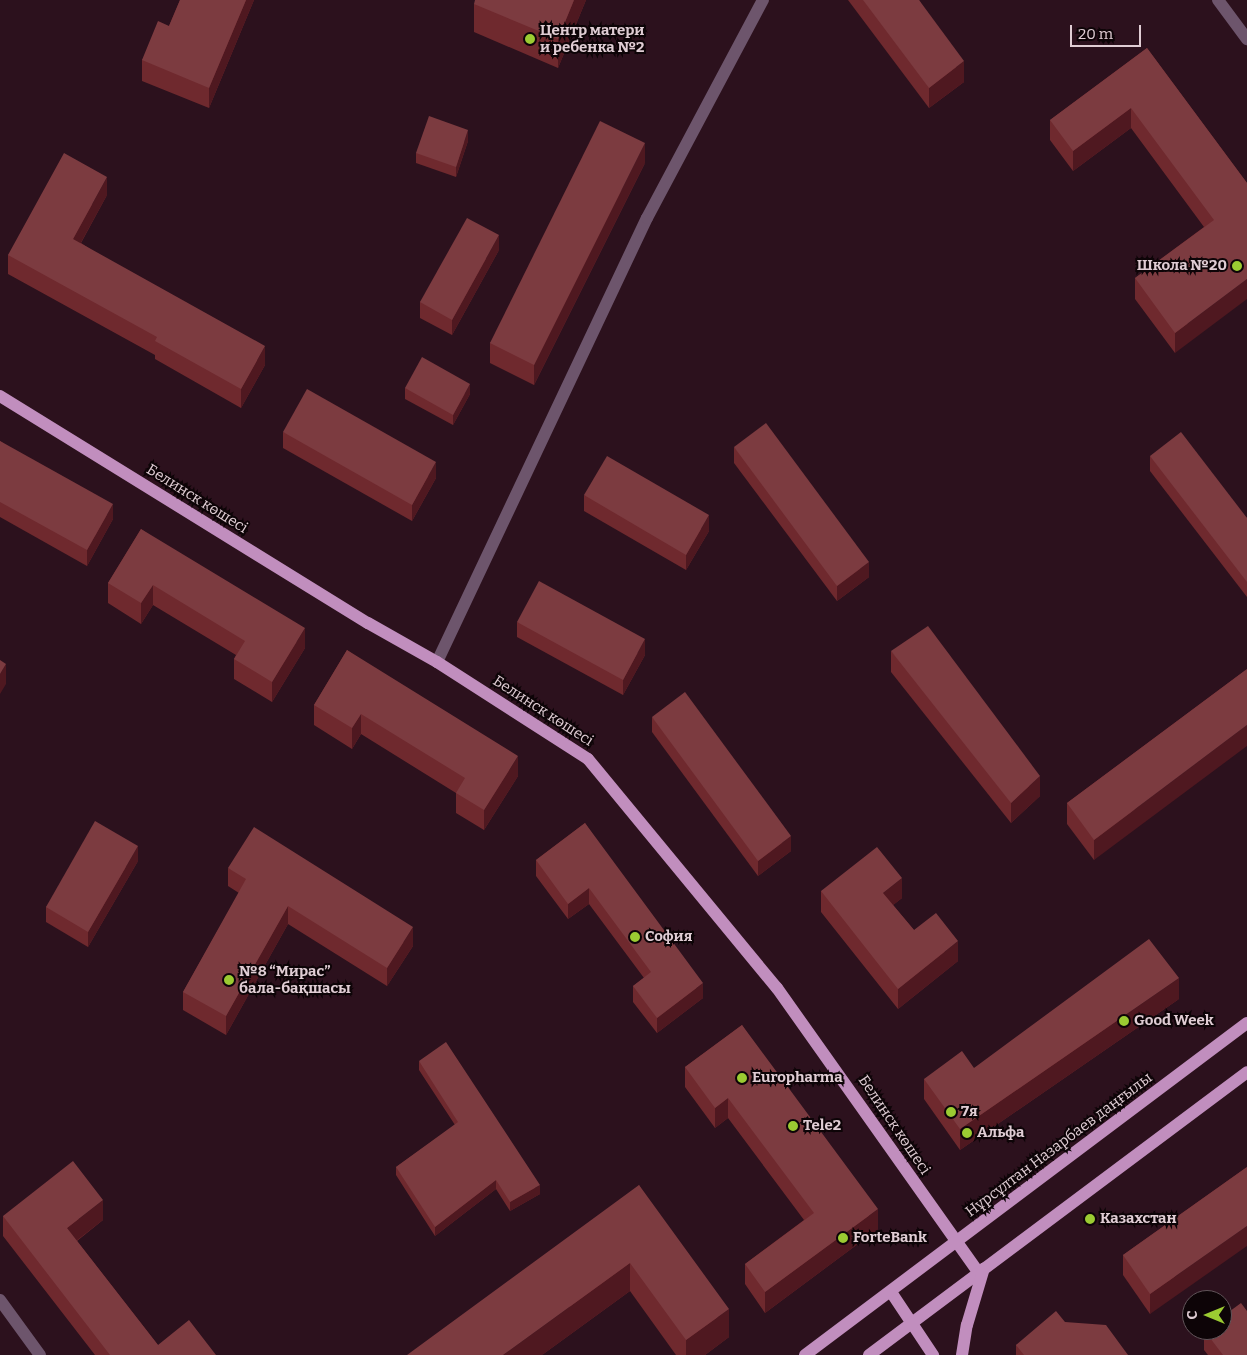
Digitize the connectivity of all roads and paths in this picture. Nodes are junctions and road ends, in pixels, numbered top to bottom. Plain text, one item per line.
1 (763, 0) edge
2 (1218, 0) edge
3 (1247, 39) edge
4 (0, 396) edge
5 (437, 662) junction
6 (1247, 1022) edge
7 (1247, 1072) edge
8 (955, 1243) junction
9 (982, 1271) junction
10 (890, 1292) junction
11 (0, 1300) edge
12 (911, 1324) junction
13 (40, 1355) edge
14 (805, 1355) edge
15 (869, 1355) edge
16 (933, 1355) edge
17 (962, 1355) edge

1 - 5 street
2 - 3 street
4 - 5 main road, Белинск көшесі
5 - 8 main road, Белинск көшесі
6 - 8 main road, Нұрсұлтан Назарбаев даңғылы
7 - 9 main road
8 - 9 main road, Белинск көшесі
8 - 10 main road, Нұрсұлтан Назарбаев даңғылы
9 - 12 main road
9 - 17 main road
10 - 12 main road
10 - 14 main road, Нұрсұлтан Назарбаев даңғылы
11 - 13 street
12 - 15 main road
12 - 16 main road

